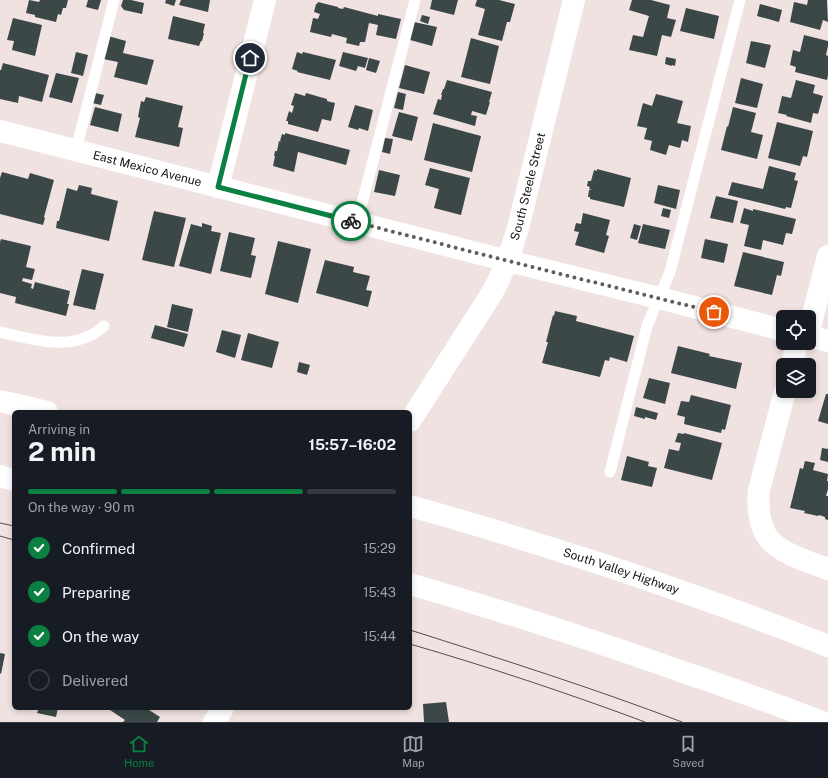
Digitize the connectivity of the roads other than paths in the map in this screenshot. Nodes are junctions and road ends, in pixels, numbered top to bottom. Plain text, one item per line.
1 (114, 0) edge
2 (265, 0) edge
3 (415, 0) edge
4 (574, 0) edge
5 (740, 0) edge
6 (0, 131) edge
7 (76, 150) junction
8 (218, 187) junction
9 (357, 222) junction
10 (828, 256) edge
11 (508, 261) junction
12 (659, 298) junction
13 (814, 310) edge
14 (104, 326) dead end
15 (776, 328) edge
16 (0, 332) edge
17 (816, 338) edge
18 (828, 341) edge
19 (783, 398) edge
20 (0, 401) edge
21 (38, 410) edge
22 (412, 418) edge
23 (610, 472) dead end
24 (0, 476) edge
25 (12, 479) edge
26 (412, 507) edge
27 (828, 569) edge
28 (412, 585) edge
29 (828, 646) edge
30 (222, 710) edge
31 (214, 722) edge
32 (822, 722) edge

1 - 7 lane
2 - 8 main road
3 - 9 lane
4 - 11 main road, South Steele Street
5 - 12 lane
6 - 7 main road, East Mexico Avenue
7 - 8 main road, East Mexico Avenue
8 - 9 main road, East Mexico Avenue
9 - 11 main road, East Mexico Avenue
10 - 13 main road
11 - 12 main road, East Mexico Avenue
11 - 22 main road, South Steele Street
12 - 15 main road, East Mexico Avenue
12 - 23 lane
14 - 16 lane
17 - 18 main road
19 - 27 main road
20 - 21 main road
24 - 25 main road
26 - 29 main road, South Valley Highway
28 - 32 main road
30 - 31 main road

